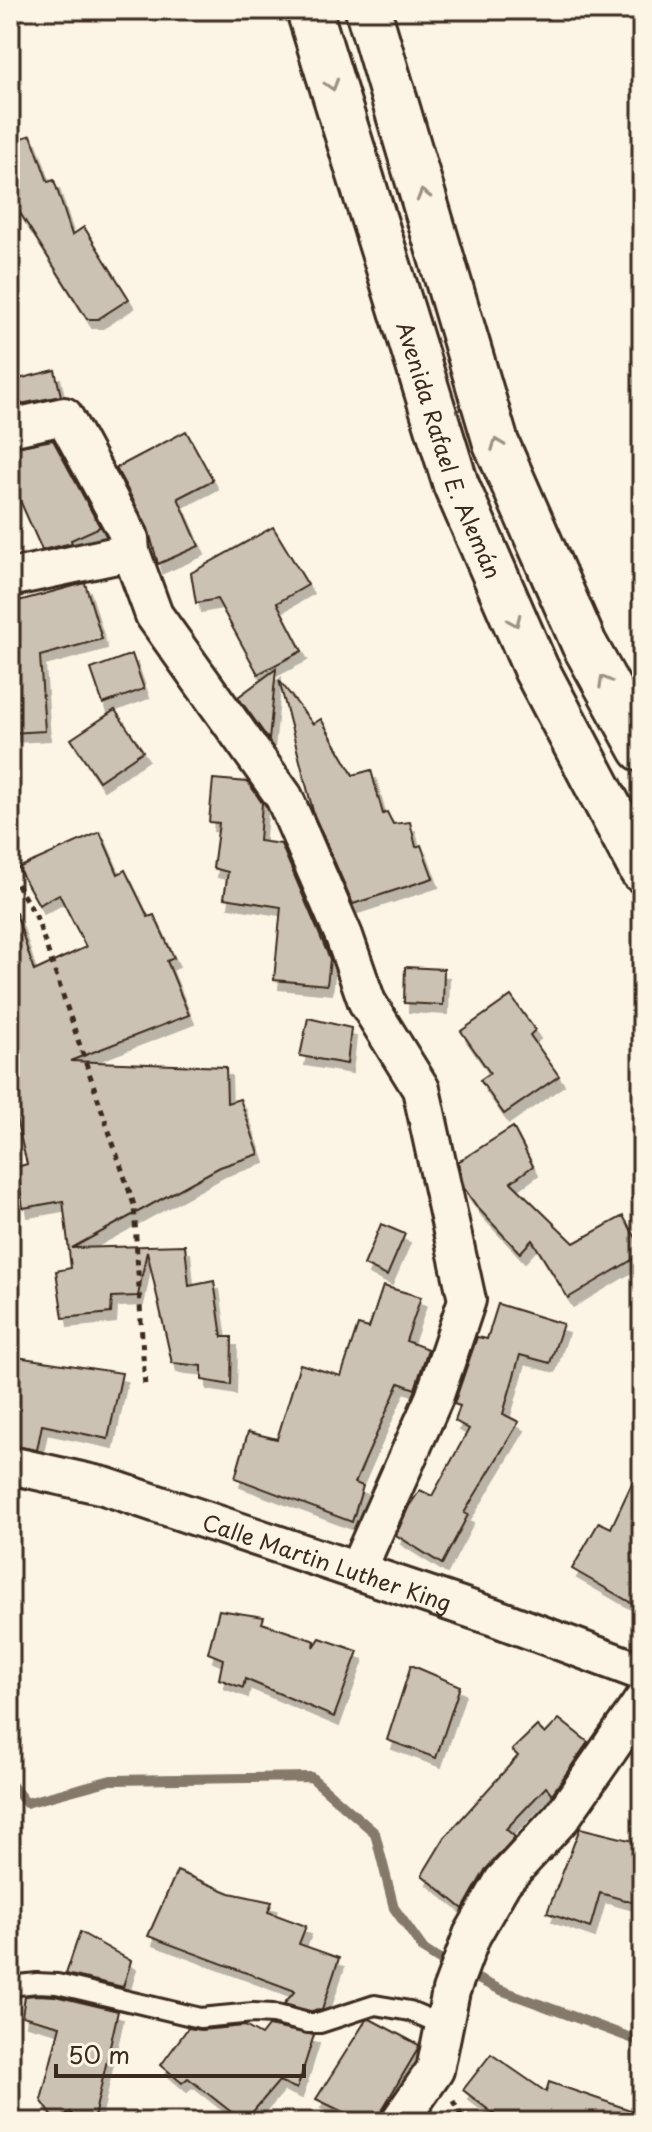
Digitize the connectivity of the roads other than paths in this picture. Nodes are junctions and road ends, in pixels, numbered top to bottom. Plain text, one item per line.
1 (309, 10) edge
2 (368, 10) edge
3 (10, 428) edge
4 (131, 552) junction
5 (10, 578) edge
6 (642, 749) edge
7 (642, 870) edge
8 (10, 1465) edge
9 (357, 1571) junction
10 (642, 1672) edge
11 (642, 1702) edge
12 (10, 1986) edge
13 (447, 2008) junction
14 (399, 2122) edge

1 -> 7 main road, Avenida Rafael E. Alemán
6 -> 2 main road, Avenida Rafael E. Alemán
3 - 4 street
4 - 5 street
4 - 9 street
8 - 9 street, Calle Martin Luther King
9 - 10 street, Calle Martin Luther King
11 - 13 street
12 - 13 lane
13 - 14 street

